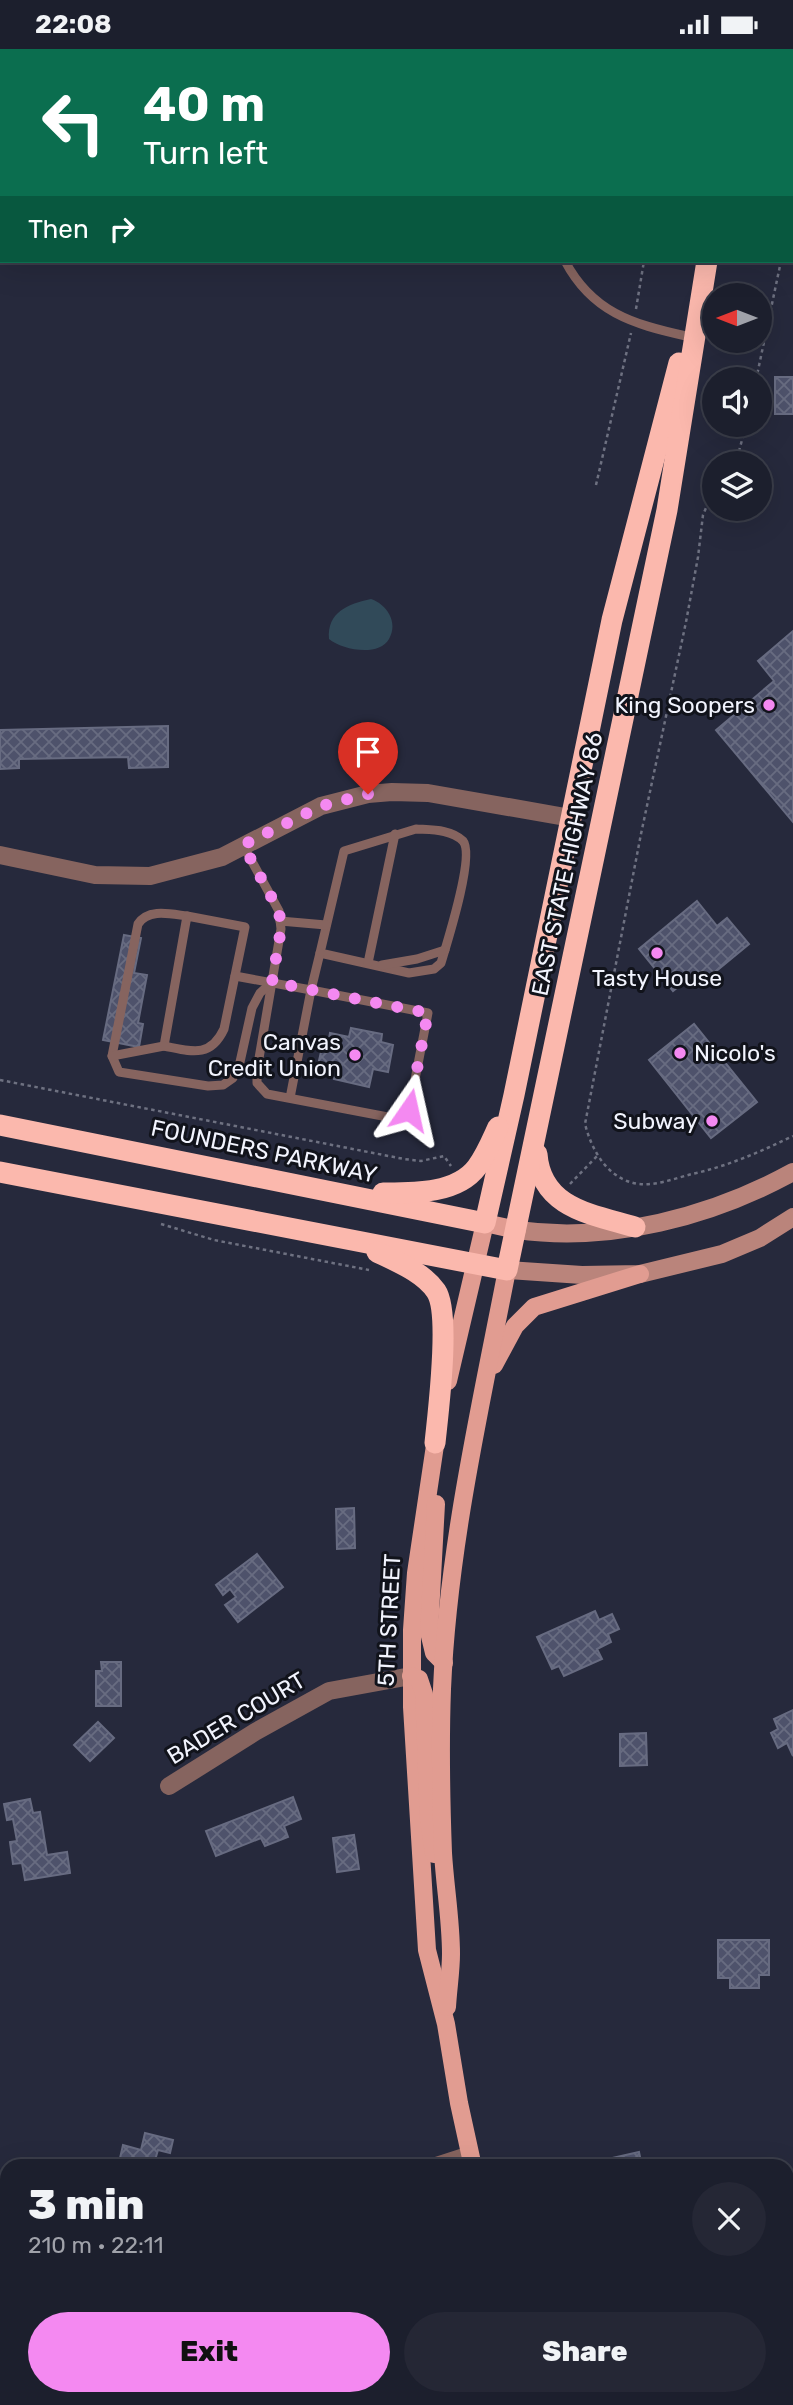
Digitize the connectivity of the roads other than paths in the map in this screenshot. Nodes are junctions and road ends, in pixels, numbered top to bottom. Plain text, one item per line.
1 (566, 263) edge
2 (705, 263) edge
3 (706, 263) edge
4 (686, 336) junction
5 (571, 818) junction
6 (396, 834) junction
7 (243, 845) junction
8 (0, 855) edge
9 (187, 916) junction
10 (280, 921) junction
11 (327, 925) junction
12 (445, 950) junction
13 (320, 953) junction
14 (368, 963) junction
15 (381, 965) junction
16 (235, 976) junction
17 (272, 982) junction
18 (311, 990) junction
19 (164, 1046) junction
20 (112, 1056) junction
21 (514, 1095) junction
22 (290, 1098) junction
23 (541, 1109) junction
24 (0, 1125) edge
25 (0, 1172) edge
26 (793, 1172) edge
27 (318, 1188) junction
28 (793, 1217) edge
29 (485, 1223) junction
30 (635, 1227) junction
31 (517, 1230) junction
32 (350, 1240) junction
33 (476, 1264) junction
34 (507, 1270) junction
35 (640, 1274) junction
36 (484, 1383) junction
37 (443, 1403) junction
38 (435, 1443) junction
39 (444, 1663) junction
40 (411, 1676) junction
41 (169, 1786) dead end
42 (447, 1905) junction
43 (446, 2024) junction
44 (472, 2159) edge

1 - 4 lane
2 - 4 highway, EAST STATE HIGHWAY 86
3 - 23 highway, EAST STATE HIGHWAY 86
4 - 5 highway, EAST STATE HIGHWAY 86
5 - 7 street
5 - 21 highway, EAST STATE HIGHWAY 86
6 - 11 lane
6 - 12 lane
6 - 14 lane
7 - 8 street
7 - 10 lane
9 - 16 lane
9 - 19 lane
9 - 20 lane
10 - 11 lane
10 - 17 lane
11 - 13 lane
12 - 15 lane
12 - 15 lane
13 - 14 lane
13 - 18 lane
14 - 15 lane
16 - 17 lane
16 - 19 lane
17 - 18 lane
17 - 20 lane
17 - 22 lane
18 - 22 lane
18 - 22 lane
19 - 20 lane
21 - 27 highway
21 - 29 highway, EAST STATE HIGHWAY 86
23 - 30 highway
23 - 31 highway, EAST STATE HIGHWAY 86
24 - 27 highway, FOUNDERS PARKWAY
25 - 32 highway
26 - 30 main road
27 - 29 highway, FOUNDERS PARKWAY
28 - 35 main road
29 - 31 main road, FOUNDERS PARKWAY
29 - 33 main road, 5TH STREET
30 - 31 main road
31 - 34 highway, 5TH STREET
32 - 33 highway
32 - 38 highway
33 - 34 highway
33 - 37 main road, 5TH STREET
34 - 35 main road
34 - 36 main road, 5TH STREET
35 - 36 main road
36 - 39 main road, 5TH STREET
37 - 38 main road, 5TH STREET
37 - 39 main road
38 - 40 main road, 5TH STREET
39 - 42 main road, 5TH STREET
40 - 41 street, BADER COURT
40 - 42 main road
40 - 43 main road, 5TH STREET
42 - 43 main road, 5TH STREET
43 - 44 main road, 5TH STREET

